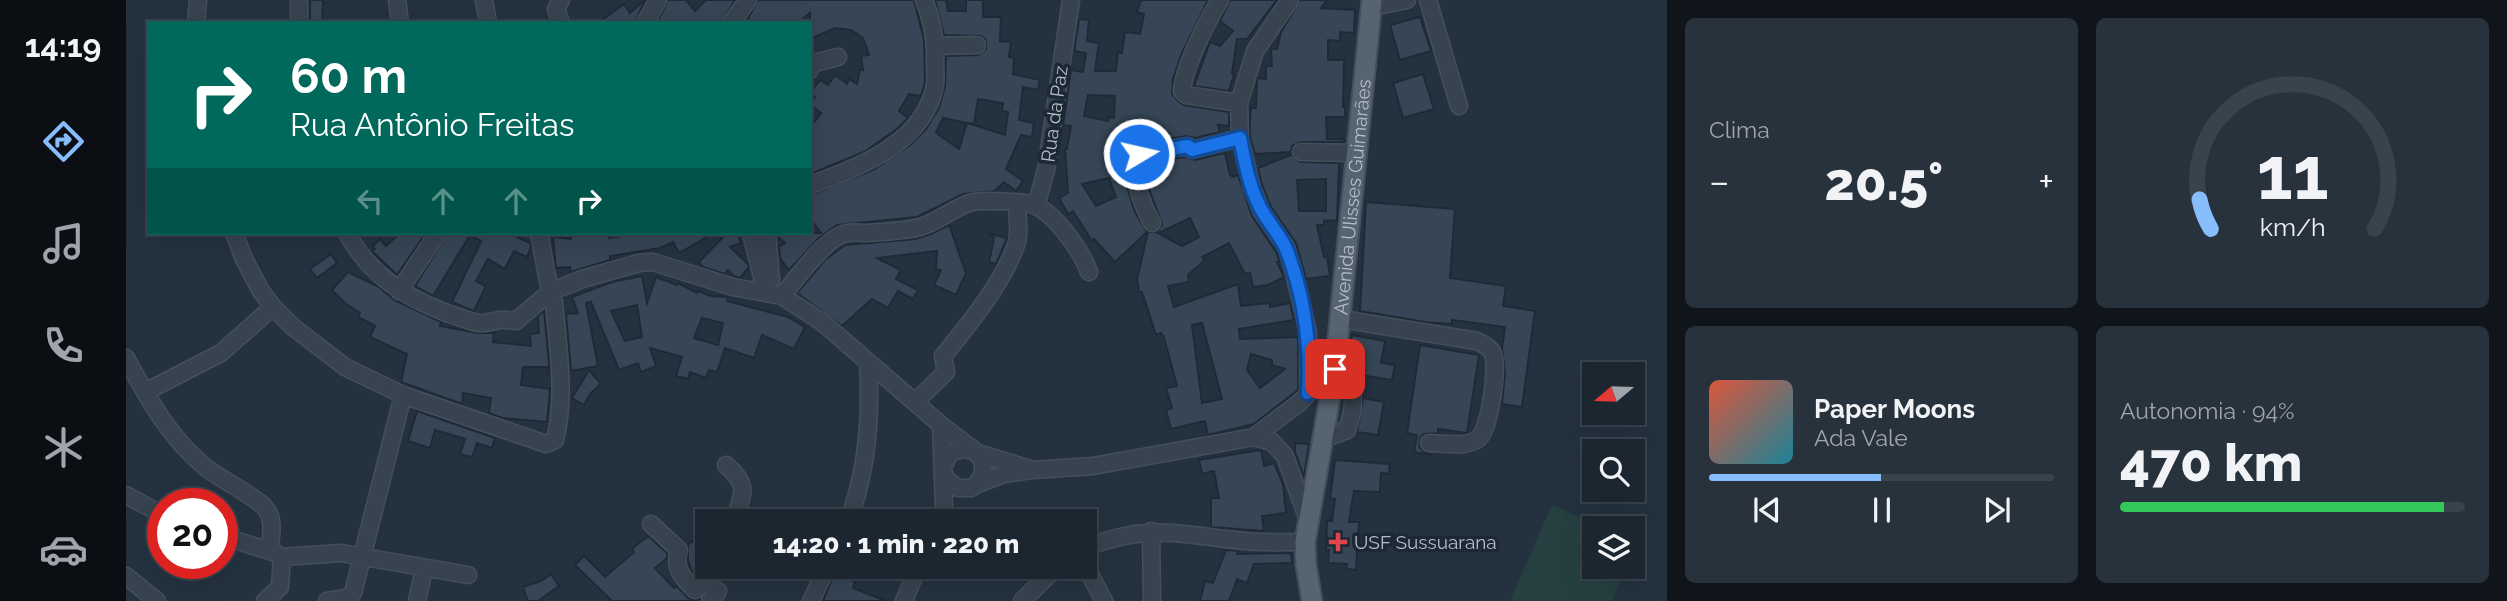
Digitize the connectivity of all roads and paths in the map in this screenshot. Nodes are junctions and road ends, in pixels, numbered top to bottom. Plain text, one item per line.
1 (198, 0) edge
2 (299, 0) edge
3 (397, 0) edge
4 (484, 0) edge
5 (561, 0) edge
6 (657, 0) edge
7 (748, 0) edge
8 (924, 0) edge
9 (1071, 0) edge
10 (1220, 0) edge
11 (1290, 0) edge
12 (1407, 0) edge
13 (1428, 0) edge
14 (1371, 4) edge
15 (196, 21) edge
16 (299, 21) edge
17 (400, 21) edge
18 (488, 21) edge
19 (560, 21) edge
20 (646, 21) edge
21 (733, 21) edge
22 (977, 45) dead end
23 (936, 46) junction
24 (838, 57) dead end
25 (812, 65) edge
26 (1239, 103) junction
27 (1459, 106) dead end
28 (1138, 136) dead end
29 (1240, 138) junction
30 (1301, 152) dead end
31 (1355, 153) junction
32 (1139, 154) junction
33 (812, 184) edge
34 (1017, 204) junction
35 (1036, 206) junction
36 (1152, 223) dead end
37 (235, 235) edge
38 (348, 235) edge
39 (437, 235) edge
40 (539, 235) edge
41 (752, 235) edge
42 (767, 235) edge
43 (1088, 272) dead end
44 (399, 291) junction
45 (550, 292) junction
46 (773, 294) junction
47 (273, 307) junction
48 (1341, 319) junction
49 (126, 358) edge
50 (869, 362) junction
51 (1335, 369) junction
52 (143, 389) junction
53 (1308, 393) junction
54 (126, 395) edge
55 (403, 395) junction
56 (915, 402) junction
57 (941, 425) junction
58 (1254, 437) junction
59 (1429, 443) dead end
60 (975, 452) junction
61 (726, 465) dead end
62 (944, 470) junction
63 (1031, 470) junction
64 (974, 486) junction
65 (126, 495) edge
66 (147, 506) edge
67 (738, 509) edge
68 (852, 509) edge
69 (941, 509) edge
70 (947, 509) edge
71 (1308, 520) junction
72 (651, 524) dead end
73 (1151, 531) junction
74 (238, 541) edge
75 (1305, 542) junction
76 (1097, 543) edge
77 (276, 553) junction
78 (363, 556) junction
79 (424, 569) junction
80 (468, 575) dead end
81 (126, 576) edge
82 (707, 579) edge
83 (822, 579) edge
84 (913, 579) edge
85 (1045, 579) edge
86 (1092, 579) edge
87 (705, 582) junction
88 (158, 601) edge
89 (265, 601) edge
90 (327, 601) edge
91 (417, 601) edge
92 (710, 601) edge
93 (811, 601) edge
94 (904, 601) edge
95 (1023, 601) edge
96 (1104, 601) edge
97 (1152, 601) edge
98 (1311, 601) edge

1 - 15 street
2 - 16 street
3 - 17 street
4 - 18 street
5 - 19 street
6 - 20 street
7 - 21 street
8 - 23 street
9 - 35 street, Rua da Paz
10 - 26 street
11 - 26 street
12 - 14 street
13 - 27 street
14 - 31 main road, Avenida Ulisses Guimarães
22 - 23 street
23 - 33 street
24 - 25 street
26 - 29 street
28 - 32 street
29 - 32 street
29 - 53 street
30 - 31 street
31 - 48 main road, Avenida Ulisses Guimarães
32 - 36 street
34 - 35 street
34 - 46 street
34 - 56 street
35 - 43 street
37 - 47 street
38 - 44 street
39 - 44 street
40 - 45 street
41 - 46 street
42 - 46 street
44 - 45 street
45 - 46 street
45 - 55 street
46 - 50 street
47 - 52 street
47 - 55 street
48 - 51 main road, Avenida Ulisses Guimarães
48 - 59 street
49 - 52 street
50 - 56 street
50 - 68 street
51 - 53 street
51 - 71 main road, Avenida Ulisses Guimarães
52 - 54 street
52 - 77 street
53 - 58 street
55 - 78 street
56 - 57 street
57 - 60 street
57 - 62 street
58 - 63 street
58 - 71 street
60 - 62 street
60 - 63 street
60 - 64 street
61 - 67 street
62 - 64 street
62 - 69 street
63 - 64 street
64 - 70 street
65 - 66 street
71 - 75 main road, Avenida Ulisses Guimarães
72 - 87 street
73 - 75 street
73 - 76 street
73 - 97 street
74 - 77 street
75 - 98 main road, Avenida Ulisses Guimarães
77 - 78 street
77 - 89 street
78 - 79 street
78 - 90 street
79 - 80 street
79 - 91 street
81 - 88 street
82 - 87 street
83 - 93 street
84 - 94 street
85 - 95 street
86 - 96 street
87 - 92 street

